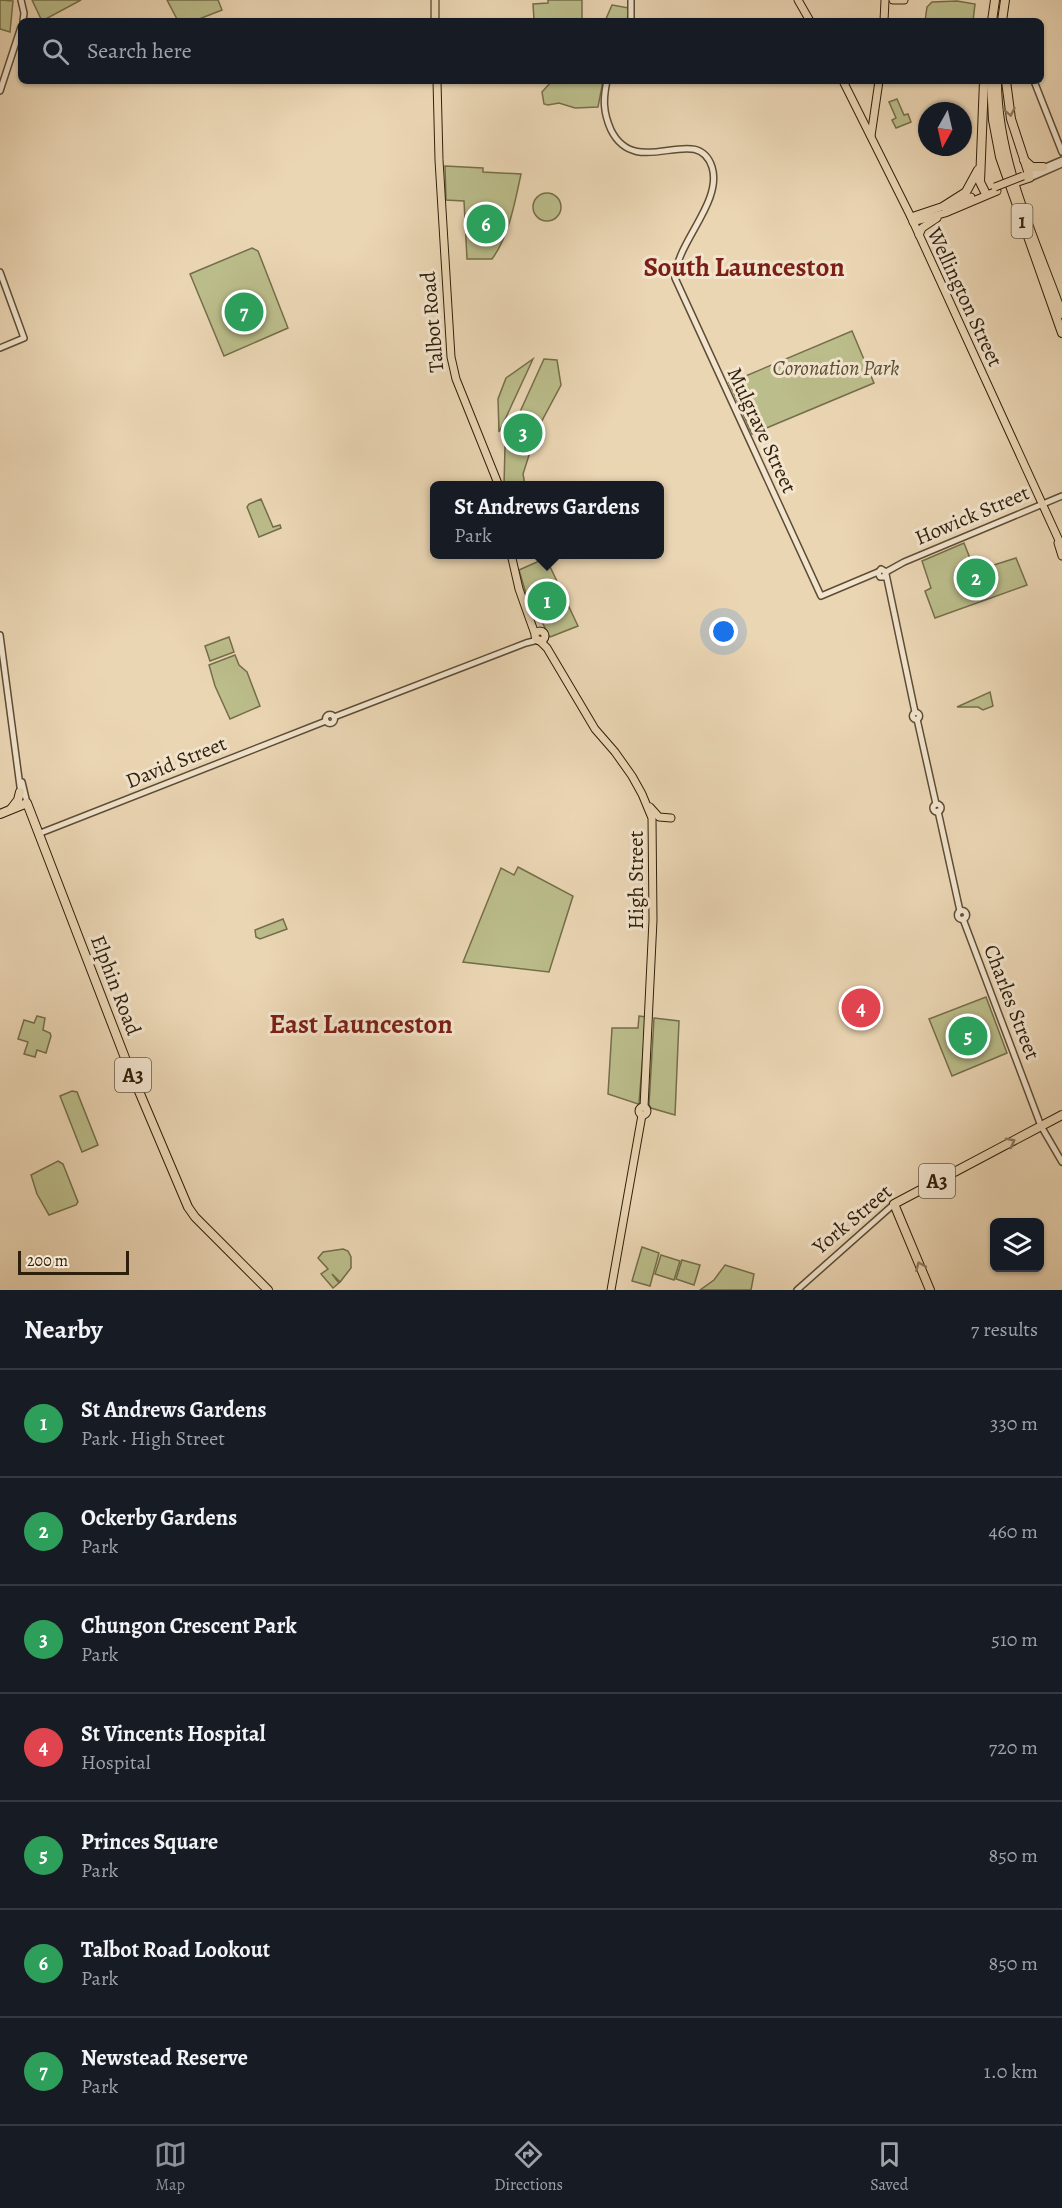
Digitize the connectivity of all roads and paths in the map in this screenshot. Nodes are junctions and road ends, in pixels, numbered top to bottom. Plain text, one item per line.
1 (21, 0) edge
2 (435, 0) edge
3 (631, 0) edge
4 (798, 0) edge
5 (885, 0) edge
6 (893, 0) edge
7 (904, 0) edge
8 (997, 0) edge
9 (1008, 0) edge
10 (23, 18) edge
11 (435, 18) edge
12 (631, 18) edge
13 (808, 18) edge
14 (884, 18) edge
15 (994, 18) edge
16 (1003, 18) edge
17 (1008, 18) edge
18 (18, 36) edge
19 (437, 84) edge
20 (607, 84) edge
21 (845, 84) edge
22 (879, 84) edge
23 (984, 84) edge
24 (991, 84) edge
25 (997, 84) edge
26 (1006, 84) edge
27 (1035, 84) edge
28 (0, 91) edge
29 (871, 136) junction
30 (1062, 152) edge
31 (980, 157) junction
32 (1062, 159) edge
33 (1024, 160) junction
34 (1062, 164) edge
35 (1043, 167) junction
36 (1025, 178) junction
37 (996, 189) junction
38 (985, 192) junction
39 (945, 211) junction
40 (912, 219) junction
41 (919, 235) junction
42 (0, 272) edge
43 (1062, 314) edge
44 (1062, 333) edge
45 (0, 348) edge
46 (494, 478) edge
47 (1062, 495) edge
48 (1043, 504) junction
49 (1054, 529) junction
50 (1062, 547) edge
51 (1062, 556) edge
52 (512, 559) edge
53 (882, 573) junction
54 (821, 596) joint
55 (0, 635) edge
56 (539, 636) junction
57 (19, 769) junction
58 (20, 792) junction
59 (646, 803) junction
60 (25, 804) junction
61 (11, 810) junction
62 (0, 814) edge
63 (671, 818) dead end
64 (38, 834) junction
65 (1062, 1115) edge
66 (1041, 1126) junction
67 (1062, 1162) edge
68 (894, 1204) junction
69 (928, 1289) edge
70 (268, 1290) edge
71 (611, 1290) edge
72 (797, 1290) edge

1 - 10 street
2 - 11 main road
3 - 12 street
4 - 13 main road
5 - 14 main road
6 - 7 main road
8 - 15 highway
9 - 16 highway
9 - 17 highway
18 - 28 street
19 - 46 main road, Talbot Road
20 - 54 street, Mulgrave Street
21 - 29 main road, Wellington Street
22 - 29 main road
23 - 31 highway
24 - 44 highway, 1
25 - 43 highway, 1
26 -> 33 highway
27 - 30 street
29 - 40 main road, Wellington Street
31 - 38 highway
31 - 39 highway
32 - 35 street
33 - 35 highway
33 - 36 highway
34 - 36 street
35 - 36 street
36 - 37 main road, bridge
37 - 38 main road
37 - 39 main road
38 - 39 main road
39 - 40 main road
39 - 41 main road
40 - 41 main road, Wellington Street
41 - 48 main road, Wellington Street
42 - 45 street
47 - 48 street, Howick Street
48 - 49 main road, Wellington Street
48 - 53 street, Howick Street
49 - 50 main road, Wellington Street
49 - 51 main road, Wellington Street
52 - 56 main road
53 - 54 street, Howick Street
53 - 66 street, Charles Street
55 - 57 street
56 - 59 main road, High Street
56 - 64 street, David Street
57 - 58 street
57 - 60 street
58 - 60 street
58 - 61 highway
59 - 63 main road
59 - 71 main road, High Street
60 - 61 highway
60 - 64 highway, Elphin Road / A3
61 - 62 highway
64 - 70 highway, Elphin Road / A3
65 - 66 highway, York Street / A3
66 - 67 street, Charles Street
68 -> 66 highway, York Street / A3
69 -> 68 highway, A3
68 - 72 street, York Street

